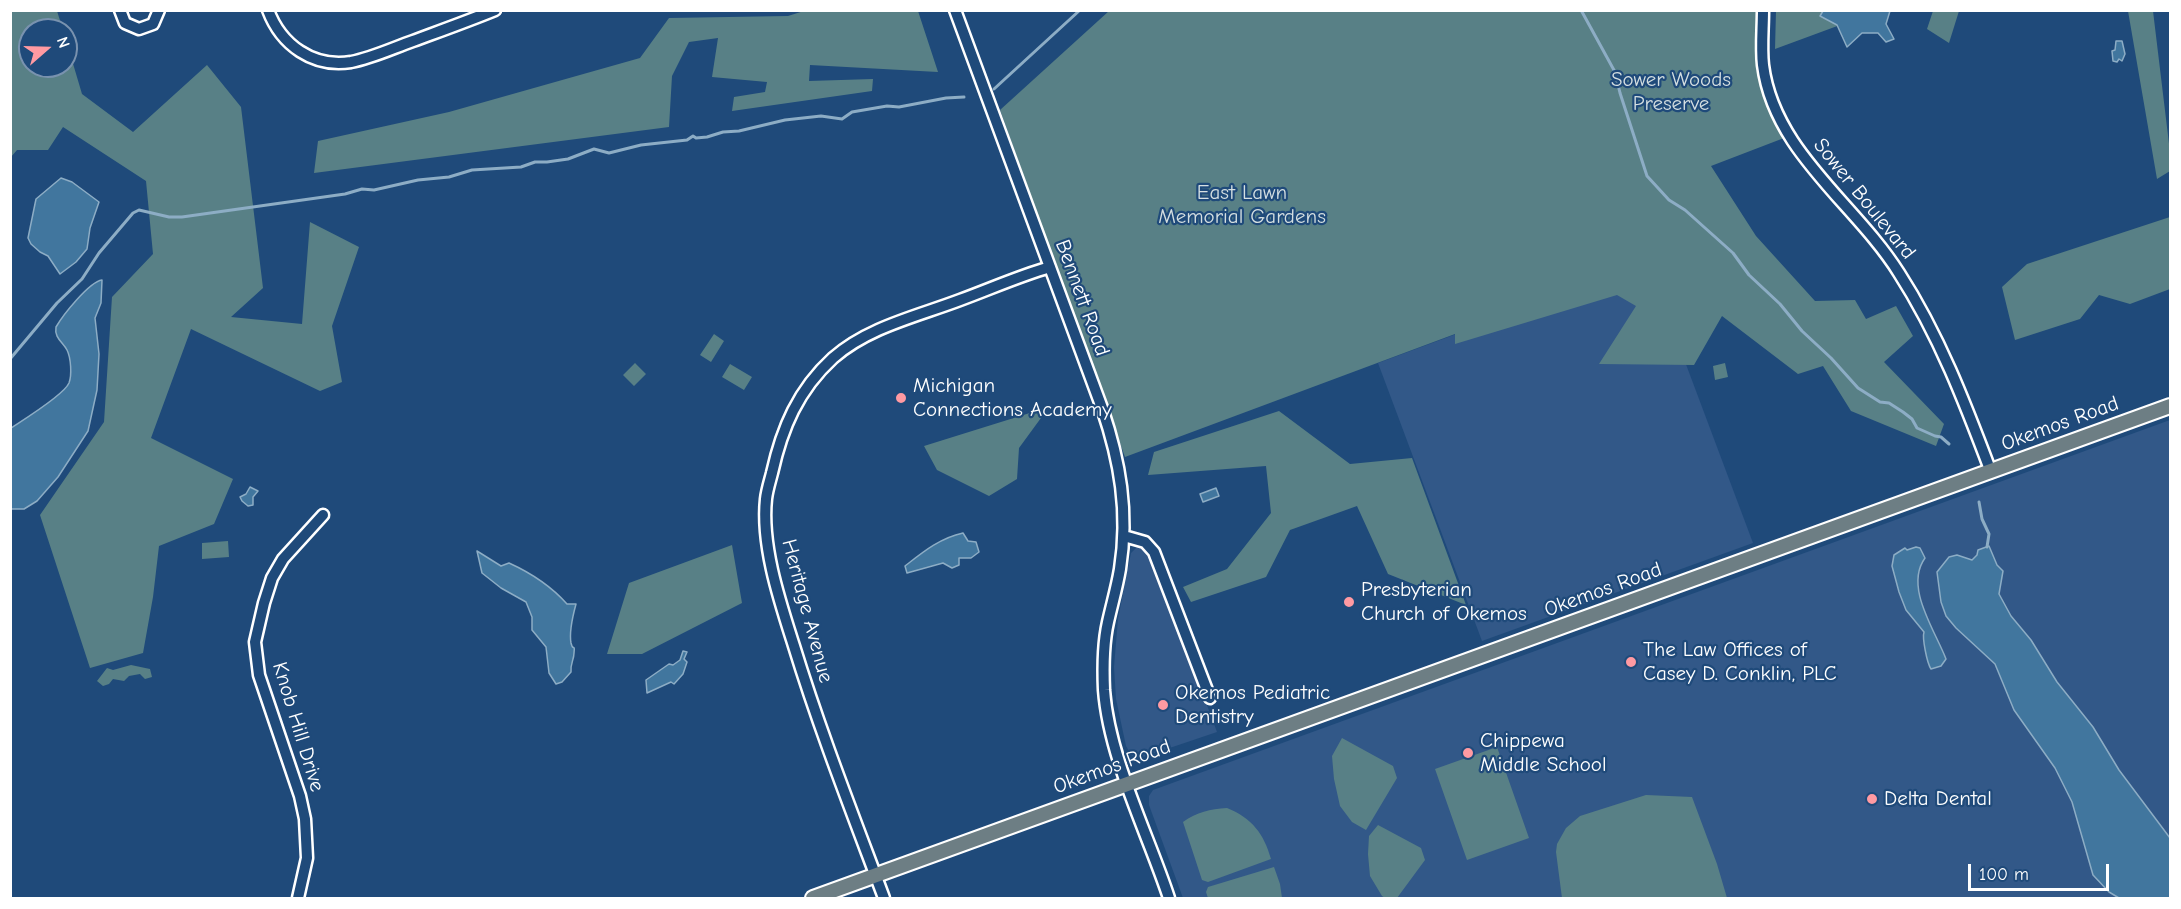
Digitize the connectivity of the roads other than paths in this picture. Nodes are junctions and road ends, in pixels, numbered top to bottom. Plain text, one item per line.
1 (120, 10) edge
2 (159, 10) edge
3 (268, 10) edge
4 (495, 10) edge
5 (955, 10) edge
6 (1763, 10) edge
7 (1050, 267) junction
8 (2170, 406) edge
9 (1991, 472) junction
10 (323, 515) dead end
11 (1124, 536) junction
12 (1210, 698) dead end
13 (1128, 784) junction
14 (876, 876) junction
15 (298, 898) edge
16 (813, 898) edge
17 (884, 898) edge
18 (1169, 898) edge

1 - 2 street
3 - 4 street
5 - 7 street, Bennett Road
6 - 9 street, Sower Boulevard
7 - 11 street, Bennett Road
7 - 14 street, Heritage Avenue
8 - 9 main road, Okemos Road
9 - 13 main road, Okemos Road
10 - 15 street, Knob Hill Drive
11 - 12 street
11 - 13 street, Bennett Road
13 - 14 main road, Okemos Road
13 - 18 street, Bennett Road
14 - 16 main road, Okemos Road
14 - 17 street, Heritage Avenue

